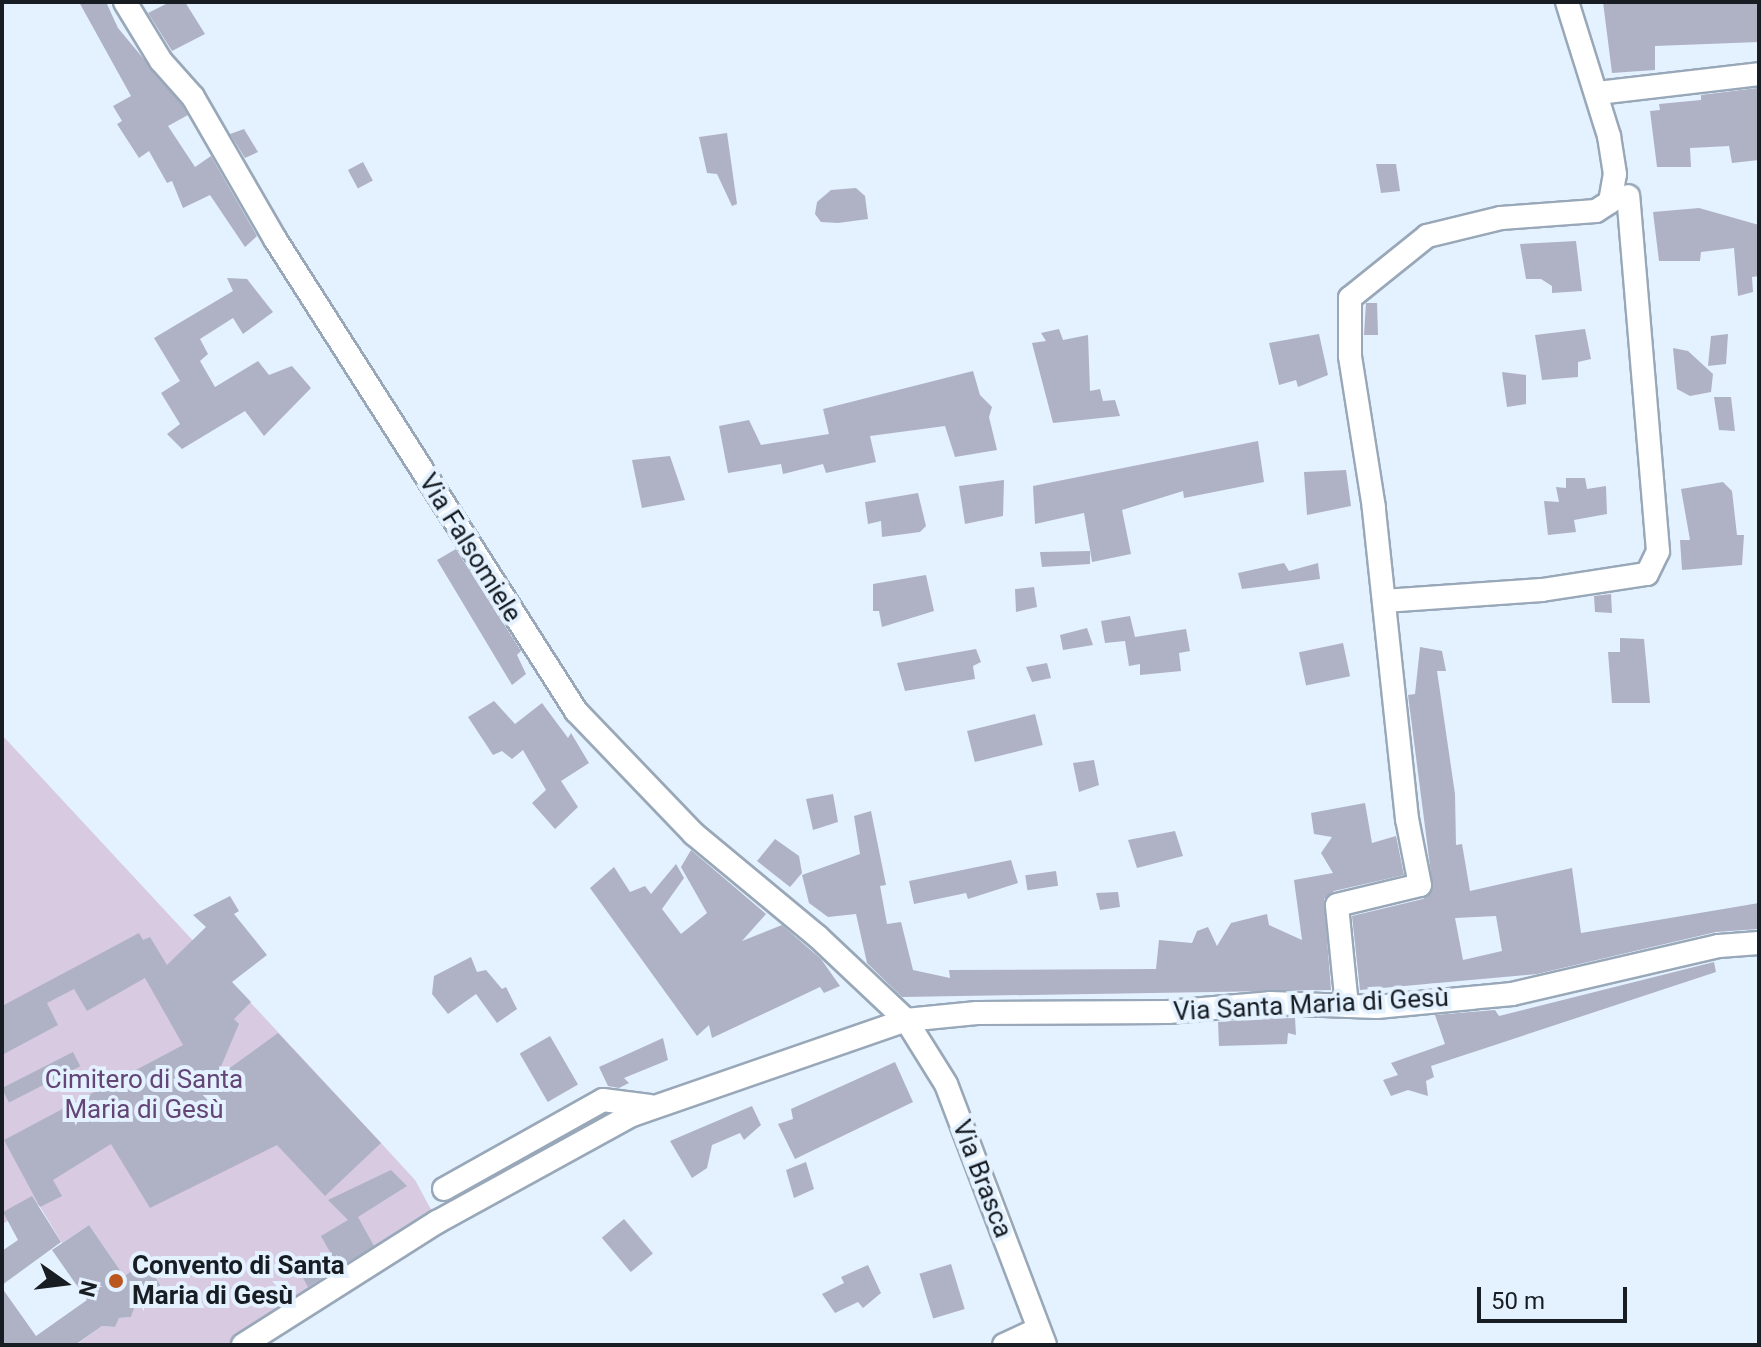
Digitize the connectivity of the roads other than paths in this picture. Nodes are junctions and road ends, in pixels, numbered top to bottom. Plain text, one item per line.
1 (125, 2) edge
2 (1567, 2) edge
3 (1759, 74) edge
4 (1598, 93) junction
5 (1628, 196) dead end
6 (1384, 601) junction
7 (1759, 943) edge
8 (1347, 1006) junction
9 (906, 1020) junction
10 (655, 1106) junction
11 (444, 1189) dead end
12 (1042, 1337) edge
13 (243, 1345) edge
14 (1004, 1345) edge

1 - 9 street, Via Falsomiele
2 - 4 street
3 - 4 street
4 - 6 street
5 - 6 street
6 - 8 street
7 - 8 street, Via Santa Maria di Gesù
8 - 9 street, Via Santa Maria di Gesù
9 - 10 street, Via Santa Maria di Gesù
9 - 12 street, Via Brasca
10 - 11 street
10 - 13 street, Via Santa Maria di Gesù
12 - 14 street

